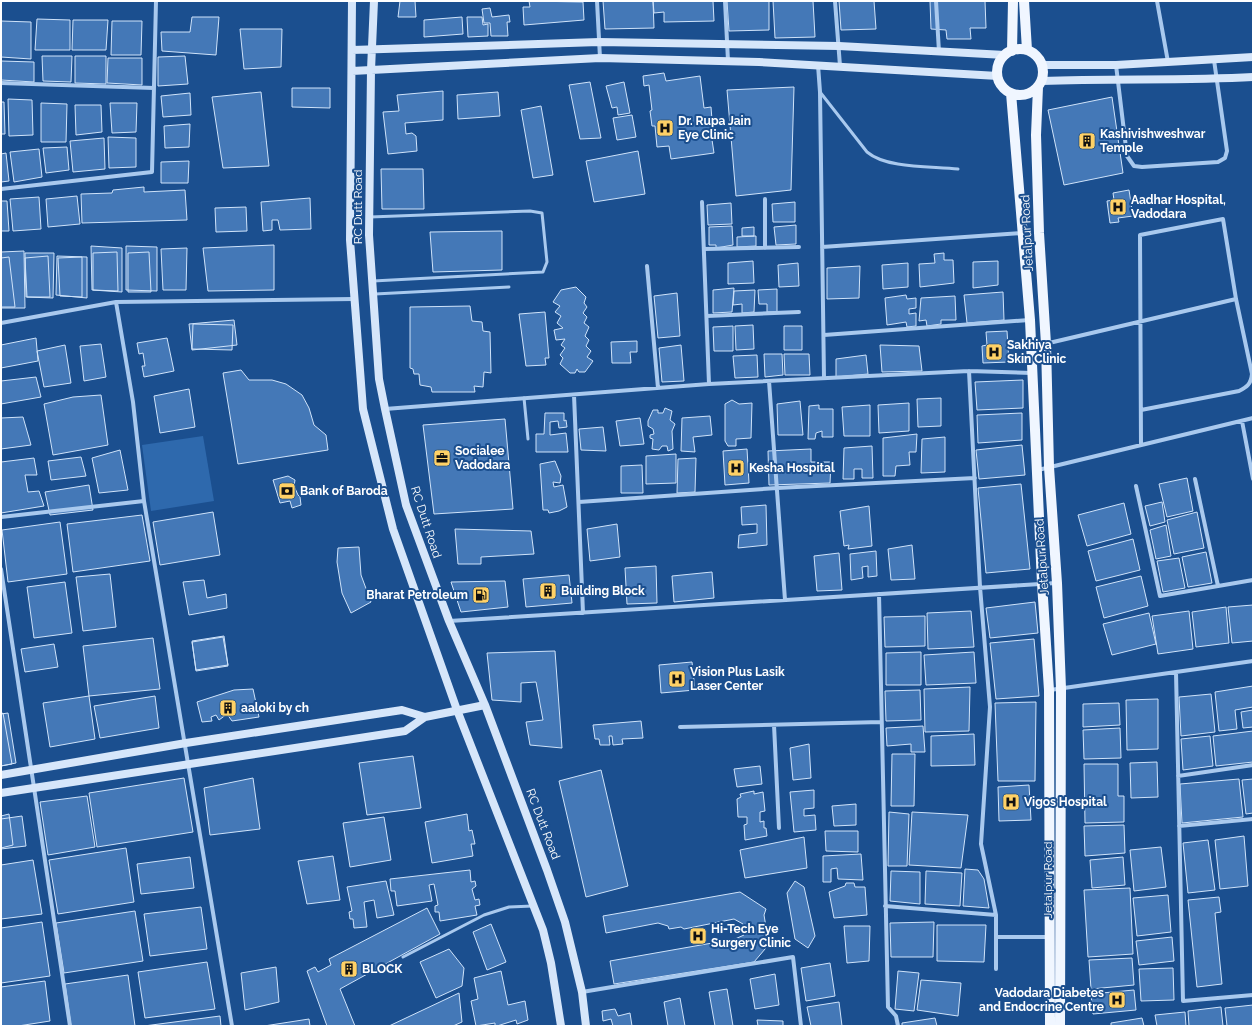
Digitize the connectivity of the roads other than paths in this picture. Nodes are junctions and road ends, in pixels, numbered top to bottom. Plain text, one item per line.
1 (156, 1) edge
2 (352, 1) edge
3 (374, 1) edge
4 (597, 1) edge
5 (724, 1) edge
6 (835, 1) edge
7 (936, 1) edge
8 (1013, 1) edge
9 (1024, 1) edge
10 (1157, 1) edge
11 (599, 42) junction
12 (727, 44) junction
13 (839, 46) junction
14 (372, 49) junction
15 (352, 50) junction
16 (1027, 50) junction
17 (939, 52) junction
18 (1009, 53) junction
19 (1253, 57) edge
20 (600, 58) junction
21 (1214, 59) junction
22 (728, 61) junction
23 (1168, 62) junction
24 (818, 65) junction
25 (840, 66) junction
26 (1042, 66) junction
27 (1116, 66) junction
28 (371, 70) junction
29 (352, 71) junction
30 (998, 76) junction
31 (1253, 76) edge
32 (1118, 78) junction
33 (1217, 79) junction
34 (1, 83) edge
35 (1040, 84) junction
36 (154, 88) junction
37 (820, 92) junction
38 (1011, 93) junction
39 (958, 169) dead end
40 (1, 189) edge
41 (765, 199) dead end
42 (702, 202) dead end
43 (370, 217) junction
44 (1023, 233) junction
45 (798, 247) dead end
46 (822, 247) junction
47 (765, 248) junction
48 (704, 249) junction
49 (648, 266) dead end
50 (372, 281) junction
51 (509, 287) dead end
52 (373, 294) junction
53 (355, 299) junction
54 (1236, 299) junction
55 (116, 302) junction
56 (799, 312) dead end
57 (707, 316) junction
58 (1030, 320) junction
59 (1140, 322) junction
60 (1, 323) edge
61 (824, 335) junction
62 (1046, 344) junction
63 (1031, 347) junction
64 (969, 371) junction
65 (1032, 373) junction
66 (824, 378) junction
67 (769, 381) junction
68 (709, 384) junction
69 (658, 388) junction
70 (574, 395) junction
71 (524, 398) junction
72 (385, 409) junction
73 (1141, 410) junction
74 (1253, 418) edge
75 (1242, 421) junction
76 (528, 439) dead end
77 (1141, 445) junction
78 (1048, 467) junction
79 (1036, 470) junction
80 (975, 478) junction
81 (1195, 479) dead end
82 (1253, 479) edge
83 (1136, 486) dead end
84 (777, 488) junction
85 (144, 501) junction
86 (579, 502) junction
87 (1, 517) edge
88 (1, 569) edge
89 (1253, 580) edge
90 (1042, 583) junction
91 (1057, 583) junction
92 (1218, 586) junction
93 (980, 587) junction
94 (878, 594) junction
95 (785, 600) junction
96 (584, 612) junction
97 (449, 621) junction
98 (1253, 661) edge
99 (1176, 672) junction
100 (1061, 689) junction
101 (1049, 690) junction
102 (485, 705) junction
103 (457, 710) junction
104 (425, 717) junction
105 (881, 722) junction
106 (774, 725) junction
107 (680, 727) dead end
108 (186, 743) junction
109 (188, 764) junction
110 (1253, 764) edge
111 (31, 770) junction
112 (1, 775) edge
113 (1178, 776) junction
114 (34, 787) junction
115 (1, 793) edge
116 (1253, 819) edge
117 (1179, 826) junction
118 (779, 828) dead end
119 (535, 906) junction
120 (885, 906) junction
121 (996, 915) junction
122 (996, 937) junction
123 (1049, 937) junction
124 (403, 958) dead end
125 (996, 969) dead end
126 (582, 992) junction
127 (1253, 995) edge
128 (70, 1026) edge
129 (232, 1026) edge
130 (561, 1026) edge
131 (586, 1026) edge
132 (801, 1026) edge
133 (898, 1026) edge
134 (1050, 1026) edge
135 (1060, 1026) edge

1 - 36 street
2 - 15 main road, RC Dutt Road
3 - 14 main road, RC Dutt Road
4 - 11 street
5 - 12 street
6 - 13 street
7 - 17 street
8 - 18 main road
9 - 16 main road
10 - 23 street
11 - 12 main road
11 - 14 main road
11 - 20 street
12 - 13 main road
12 - 22 street
13 - 17 main road
13 - 25 street
14 - 15 main road
14 - 28 main road, RC Dutt Road
15 - 29 main road, RC Dutt Road
16 - 18 main road
16 - 26 main road
17 - 18 main road
18 - 30 main road
19 - 21 main road
20 - 22 main road
20 - 28 main road
21 - 23 main road
21 - 33 street
22 - 24 main road
23 - 27 main road
24 - 25 main road
24 - 37 street
25 - 30 main road
26 - 27 main road
26 - 35 main road
27 - 32 street
28 - 29 main road
28 - 43 main road, RC Dutt Road
29 - 53 main road, RC Dutt Road
30 - 38 main road
31 - 33 main road
32 - 33 main road
32 - 33 street
32 - 35 main road
34 - 36 street
35 - 38 main road
35 - 62 main road, Jetalpur Road
36 - 40 street
37 - 39 lane
37 - 46 street
38 - 44 main road, Jetalpur Road
41 - 47 street
42 - 48 street
43 - 50 main road, RC Dutt Road
43 - 50 lane
44 - 46 street
44 - 58 main road, Jetalpur Road
45 - 47 street
46 - 61 street
47 - 48 street
48 - 57 street
49 - 69 street
50 - 52 main road, RC Dutt Road
51 - 52 lane
52 - 72 main road, RC Dutt Road
53 - 55 street
53 - 103 main road, RC Dutt Road
54 - 59 street
54 - 59 street
54 - 73 street
55 - 60 street
55 - 85 street
56 - 57 street
57 - 68 street
58 - 61 street
58 - 63 main road, Jetalpur Road
59 - 62 street
59 - 73 street
61 - 66 street
62 - 63 street
62 - 78 main road, Jetalpur Road
63 - 65 main road, Jetalpur Road
64 - 65 street
64 - 66 street
64 - 80 street
65 - 79 main road, Jetalpur Road
66 - 67 street
67 - 68 street
67 - 84 street
68 - 69 street
69 - 70 street
70 - 71 street
70 - 86 street
71 - 72 street
71 - 76 lane
72 - 97 main road, RC Dutt Road
73 - 77 street
74 - 75 street
75 - 77 street
75 - 82 street
77 - 78 street
78 - 79 street
78 - 91 main road, Jetalpur Road
79 - 90 main road, Jetalpur Road
80 - 84 street
80 - 93 street
81 - 92 street
83 - 92 street
84 - 86 street
84 - 95 street
85 - 87 street
85 - 108 street
86 - 96 street
88 - 111 street
89 - 92 street
90 - 91 street
90 - 93 street
90 - 101 main road, Jetalpur Road
91 - 100 main road, Jetalpur Road
93 - 94 street
93 - 121 street
94 - 95 street
94 - 105 street
95 - 96 street
96 - 97 street
97 - 102 main road, RC Dutt Road
98 - 99 street
99 - 100 street
99 - 113 street
100 - 101 street
100 - 135 main road, Jetalpur Road
101 - 123 main road, Jetalpur Road
102 - 103 main road
102 - 126 main road, RC Dutt Road
103 - 104 main road
103 - 119 main road, RC Dutt Road
104 - 108 main road
104 - 109 main road
105 - 106 street
105 - 120 street
106 - 107 street
106 - 118 street
108 - 109 street
108 - 111 main road
109 - 114 main road
109 - 129 street
110 - 113 street
111 - 112 main road
111 - 114 street
113 - 117 street
114 - 115 main road
114 - 128 street
116 - 117 street
117 - 127 street
119 - 124 lane
119 - 130 main road, RC Dutt Road
120 - 121 street
120 - 133 street
121 - 122 street
122 - 123 street
122 - 125 street
123 - 134 main road, Jetalpur Road
126 - 131 main road, RC Dutt Road
126 - 132 street

